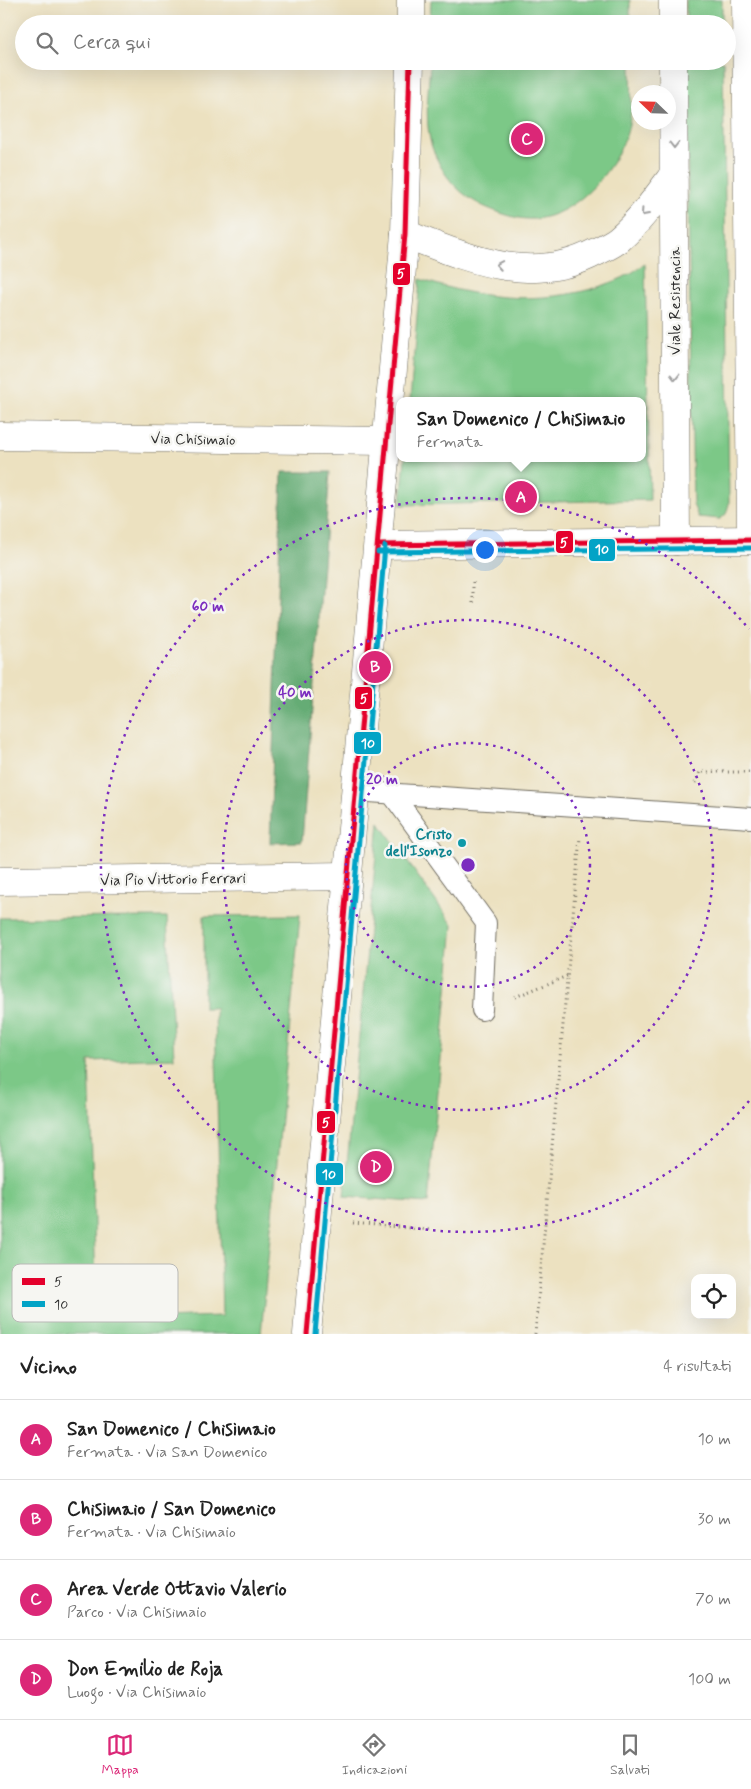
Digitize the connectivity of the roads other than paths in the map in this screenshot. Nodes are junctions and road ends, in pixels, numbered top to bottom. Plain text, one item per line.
1 (411, 0) edge
2 (673, 0) edge
3 (746, 0) edge
4 (411, 15) edge
5 (673, 15) edge
6 (410, 70) edge
7 (673, 70) edge
8 (674, 174) junction
9 (405, 234) junction
10 (0, 436) edge
11 (386, 441) junction
12 (751, 525) edge
13 (751, 540) edge
14 (676, 541) junction
15 (378, 545) junction
16 (354, 791) junction
17 (392, 794) junction
18 (751, 818) edge
19 (346, 876) junction
20 (0, 882) edge
21 (482, 1010) road end
22 (307, 1334) edge

1 - 4 street
2 - 5 street
3 - 12 street
6 - 9 street
7 -> 8 street, Viale Resistencia
8 -> 9 street
8 -> 14 street, Viale Resistencia
9 - 11 street
10 - 11 street, Via Chisimaio
11 - 15 street
13 - 14 street
14 - 15 street
15 - 16 street
16 - 17 lane
16 - 19 street
17 - 18 lane
17 - 21 lane
19 - 20 street, Via Pio Vittorio Ferrari
19 - 22 street

